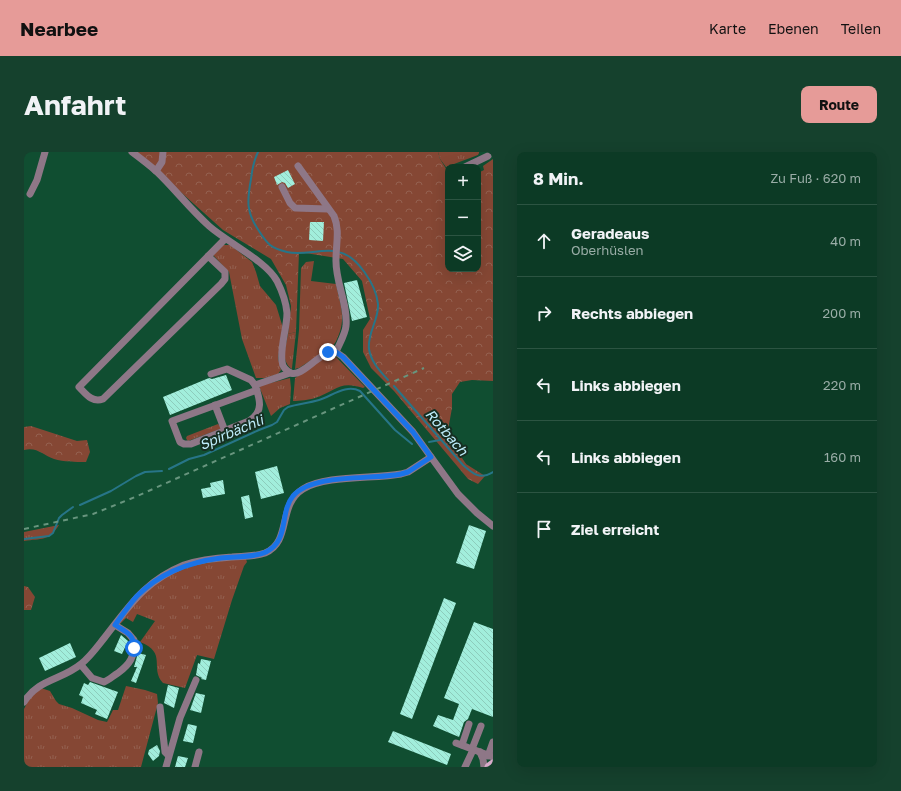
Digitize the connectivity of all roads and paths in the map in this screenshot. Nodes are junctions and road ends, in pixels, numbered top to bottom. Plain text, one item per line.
1 (45, 152) edge
2 (132, 152) edge
3 (163, 152) edge
4 (489, 154) edge
5 (471, 164) edge
6 (298, 166) dead end
7 (156, 171) junction
8 (282, 187) dead end
9 (30, 194) dead end
10 (328, 209) junction
11 (225, 239) junction
12 (208, 256) junction
13 (336, 352) junction
14 (290, 373) junction
15 (211, 374) dead end
16 (256, 387) junction
17 (215, 405) junction
18 (224, 431) junction
19 (431, 457) junction
20 (493, 526) edge
21 (115, 625) junction
22 (81, 664) junction
23 (196, 680) dead end
24 (24, 702) edge
25 (160, 707) dead end
26 (469, 724) dead end
27 (481, 726) dead end
28 (493, 742) edge
29 (475, 750) junction
30 (200, 752) dead end
31 (168, 755) junction
32 (490, 756) edge
33 (493, 764) edge
34 (166, 767) edge
35 (195, 767) edge
36 (465, 767) edge
37 (484, 767) edge
38 (488, 767) edge

1 - 9 street
2 - 7 street
3 - 7 street
4 - 5 street
6 - 10 street
7 - 11 street
8 - 10 street
10 - 13 street
11 - 12 street
11 - 14 street
12 - 12 street
13 - 14 street
13 - 19 street
14 - 16 street
15 - 16 street
16 - 17 street
16 - 18 street
17 - 18 street
17 - 18 street
19 - 20 street
19 - 21 street
21 - 22 street
21 - 22 street
22 - 24 street
23 - 31 street
25 - 31 street
26 - 29 street
27 - 29 street
28 - 32 street
29 - 32 street
29 - 36 street
29 - 37 street
30 - 35 street
31 - 34 street
33 - 38 main road

